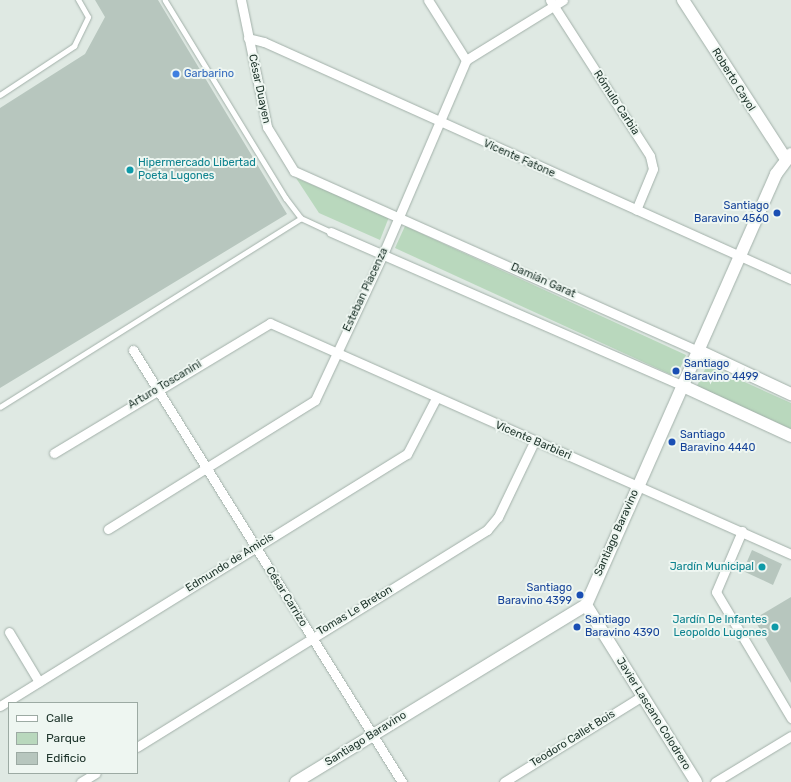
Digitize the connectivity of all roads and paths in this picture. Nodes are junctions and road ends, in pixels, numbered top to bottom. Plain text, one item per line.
1 (78, 0) edge
2 (165, 0) edge
3 (241, 0) edge
4 (428, 0) edge
5 (563, 0) edge
6 (683, 0) edge
7 (552, 3) edge
8 (248, 38) junction
9 (466, 60) junction
10 (0, 95) edge
11 (440, 123) junction
12 (788, 157) edge
13 (294, 170) joint
14 (636, 210) junction
15 (399, 217) junction
16 (301, 218) junction
17 (331, 232) joint
18 (383, 254) junction
19 (740, 257) junction
20 (791, 280) edge
21 (277, 326) joint
22 (133, 350) dead end
23 (699, 351) junction
24 (337, 352) junction
25 (683, 386) junction
26 (157, 390) junction
27 (791, 394) edge
28 (436, 398) junction
29 (0, 406) edge
30 (791, 436) edge
31 (534, 442) junction
32 (54, 453) dead end
33 (207, 468) junction
34 (638, 485) junction
35 (108, 529) dead end
36 (742, 531) junction
37 (255, 547) junction
38 (791, 554) edge
39 (586, 605) junction
40 (9, 632) dead end
41 (311, 638) junction
42 (39, 682) junction
43 (642, 696) junction
44 (0, 706) edge
45 (791, 718) edge
46 (372, 735) junction
47 (791, 736) edge
48 (138, 746) edge
49 (94, 774) edge
50 (81, 782) edge
51 (296, 782) edge
52 (402, 782) edge
53 (504, 782) edge
54 (696, 782) edge
55 (715, 782) edge

1 - 10 lane
2 - 16 lane
3 - 8 street, César Duayen
4 - 9 street
5 - 7 street
6 - 12 main road, Roberto Cayol
7 - 9 street
7 - 14 street, Rómulo Carbia
8 - 11 street, Vicente Fatone
8 - 13 street, César Duayen
9 - 11 street, Esteban Piacenza
11 - 14 street, Vicente Fatone
11 - 15 street, Esteban Piacenza
12 - 19 main road, Santiago Baravino
13 - 15 street, Damián Garat
14 - 19 street, Vicente Fatone
15 - 18 street, Esteban Piacenza
15 - 23 street, Damián Garat
16 - 17 lane
16 - 29 lane
17 - 18 street
18 - 24 street, Esteban Piacenza
18 - 25 street
19 - 20 street, Vicente Fatone
19 - 23 main road, Santiago Baravino
21 - 24 street, Vicente Barbieri
21 - 26 street, Arturo Toscanini
22 - 26 street, César Carrizo
23 - 25 main road, Santiago Baravino
23 - 27 main road, Damián Garat
24 - 28 street, Vicente Barbieri
24 - 33 street, Esteban Piacenza
25 - 30 main road
25 - 34 main road, Santiago Baravino
26 - 32 street, Arturo Toscanini
26 - 33 street, César Carrizo
28 - 31 street, Vicente Barbieri
28 - 37 street, Edmundo de Amicis
31 - 34 street, Vicente Barbieri
31 - 41 street, Tomas Le Breton
33 - 35 street, Esteban Piacenza
33 - 37 street, César Carrizo
34 - 36 street, Vicente Barbieri
34 - 39 main road, Santiago Baravino
36 - 38 street, Vicente Barbieri
36 - 45 street
37 - 41 street, César Carrizo
37 - 42 street, Edmundo de Amicis
39 - 43 main road, Javier Lascano Colodrero
39 - 46 main road, Santiago Baravino
40 - 42 street
41 - 46 street, César Carrizo
41 - 48 street, Tomas Le Breton
42 - 44 street, Edmundo de Amicis
43 - 53 street, Teodoro Callet Bois
43 - 54 main road, Javier Lascano Colodrero
46 - 51 main road, Santiago Baravino
46 - 52 street, César Carrizo
47 - 55 street
49 - 50 street

